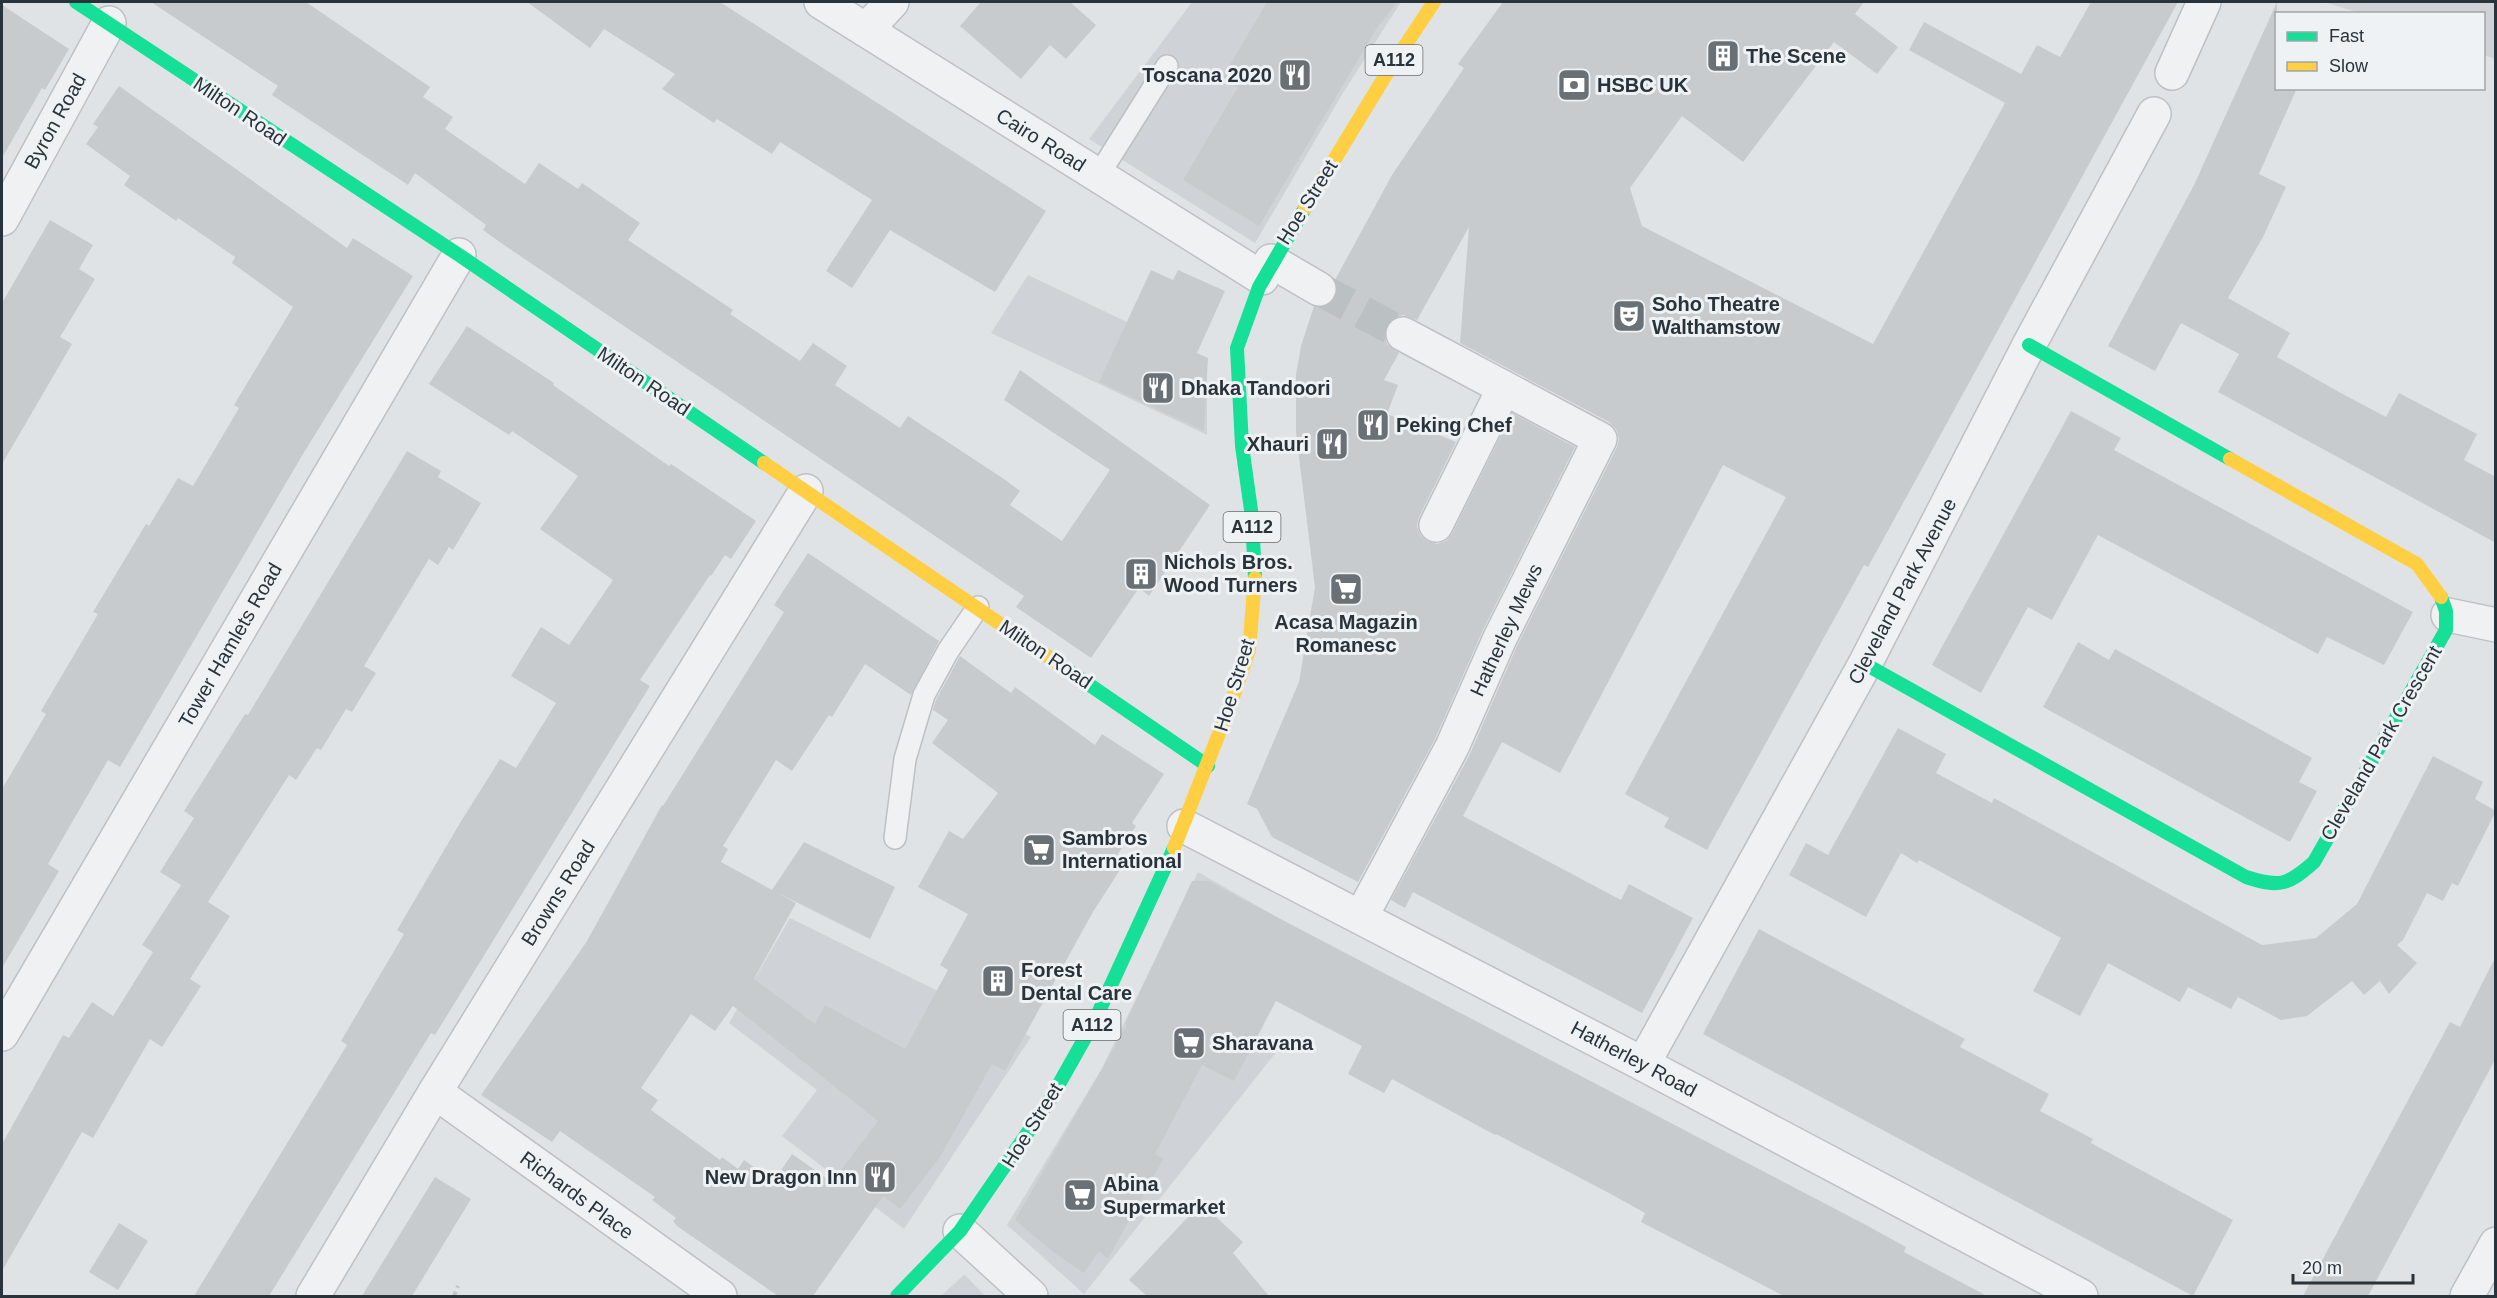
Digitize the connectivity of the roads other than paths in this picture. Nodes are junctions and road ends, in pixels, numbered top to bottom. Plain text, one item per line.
1 (76, 2) edge
2 (821, 2) edge
3 (892, 2) edge
4 (1434, 2) edge
5 (2204, 2) edge
6 (109, 23) junction
7 (866, 30) junction
8 (1167, 66) dead end
9 (2172, 73) dead end
10 (2154, 114) dead end
11 (1098, 176) junction
12 (2, 219) edge
13 (459, 255) junction
14 (1266, 269) junction
15 (1319, 289) tunnel mouth
16 (1403, 334) tunnel mouth
17 (2029, 345) junction
18 (1504, 388) junction
19 (806, 491) junction
20 (1436, 525) dead end
21 (978, 607) junction
22 (2448, 615) junction
23 (2496, 625) edge
24 (1865, 664) junction
25 (1208, 766) junction
26 (1184, 826) junction
27 (895, 838) dead end
28 (1361, 917) junction
29 (2, 1034) edge
30 (1643, 1064) junction
31 (435, 1092) junction
32 (960, 1231) junction
33 (2496, 1244) edge
34 (313, 1296) edge
35 (720, 1296) edge
36 (897, 1296) edge
37 (1030, 1296) edge
38 (2081, 1296) edge
39 (2467, 1296) edge

1 - 6 street, Milton Road
2 - 7 street, Cairo Road
3 - 7 street
4 - 14 street, Hoe Street / A112
5 - 9 street
6 - 12 street, Byron Road
6 - 13 street, Milton Road
7 - 11 street, Cairo Road
8 - 11 lane
10 - 17 street, Cleveland Park Avenue
11 - 14 street, Cairo Road
13 - 19 street, Milton Road
13 - 29 street, Tower Hamlets Road
14 - 15 street
14 - 25 street, Hoe Street / A112
16 - 18 street, Hatherley Mews
17 - 22 street
17 - 24 street, Cleveland Park Avenue
18 - 20 street
18 - 28 street, Hatherley Mews
19 - 21 street, Milton Road
19 - 31 street, Browns Road
21 - 25 street, Milton Road
21 - 27 lane
22 - 23 street
22 - 24 street, Cleveland Park Crescent
24 - 30 street, Cleveland Park Avenue
25 - 26 street, Hoe Street / A112
26 - 28 street, Hatherley Road
26 - 32 street, Hoe Street / A112
28 - 30 street, Hatherley Road
30 - 38 street, Hatherley Road
31 - 34 street, Browns Road
31 - 35 street, Richards Place
32 - 36 street, Hoe Street / A112
32 - 37 street
33 - 39 street

